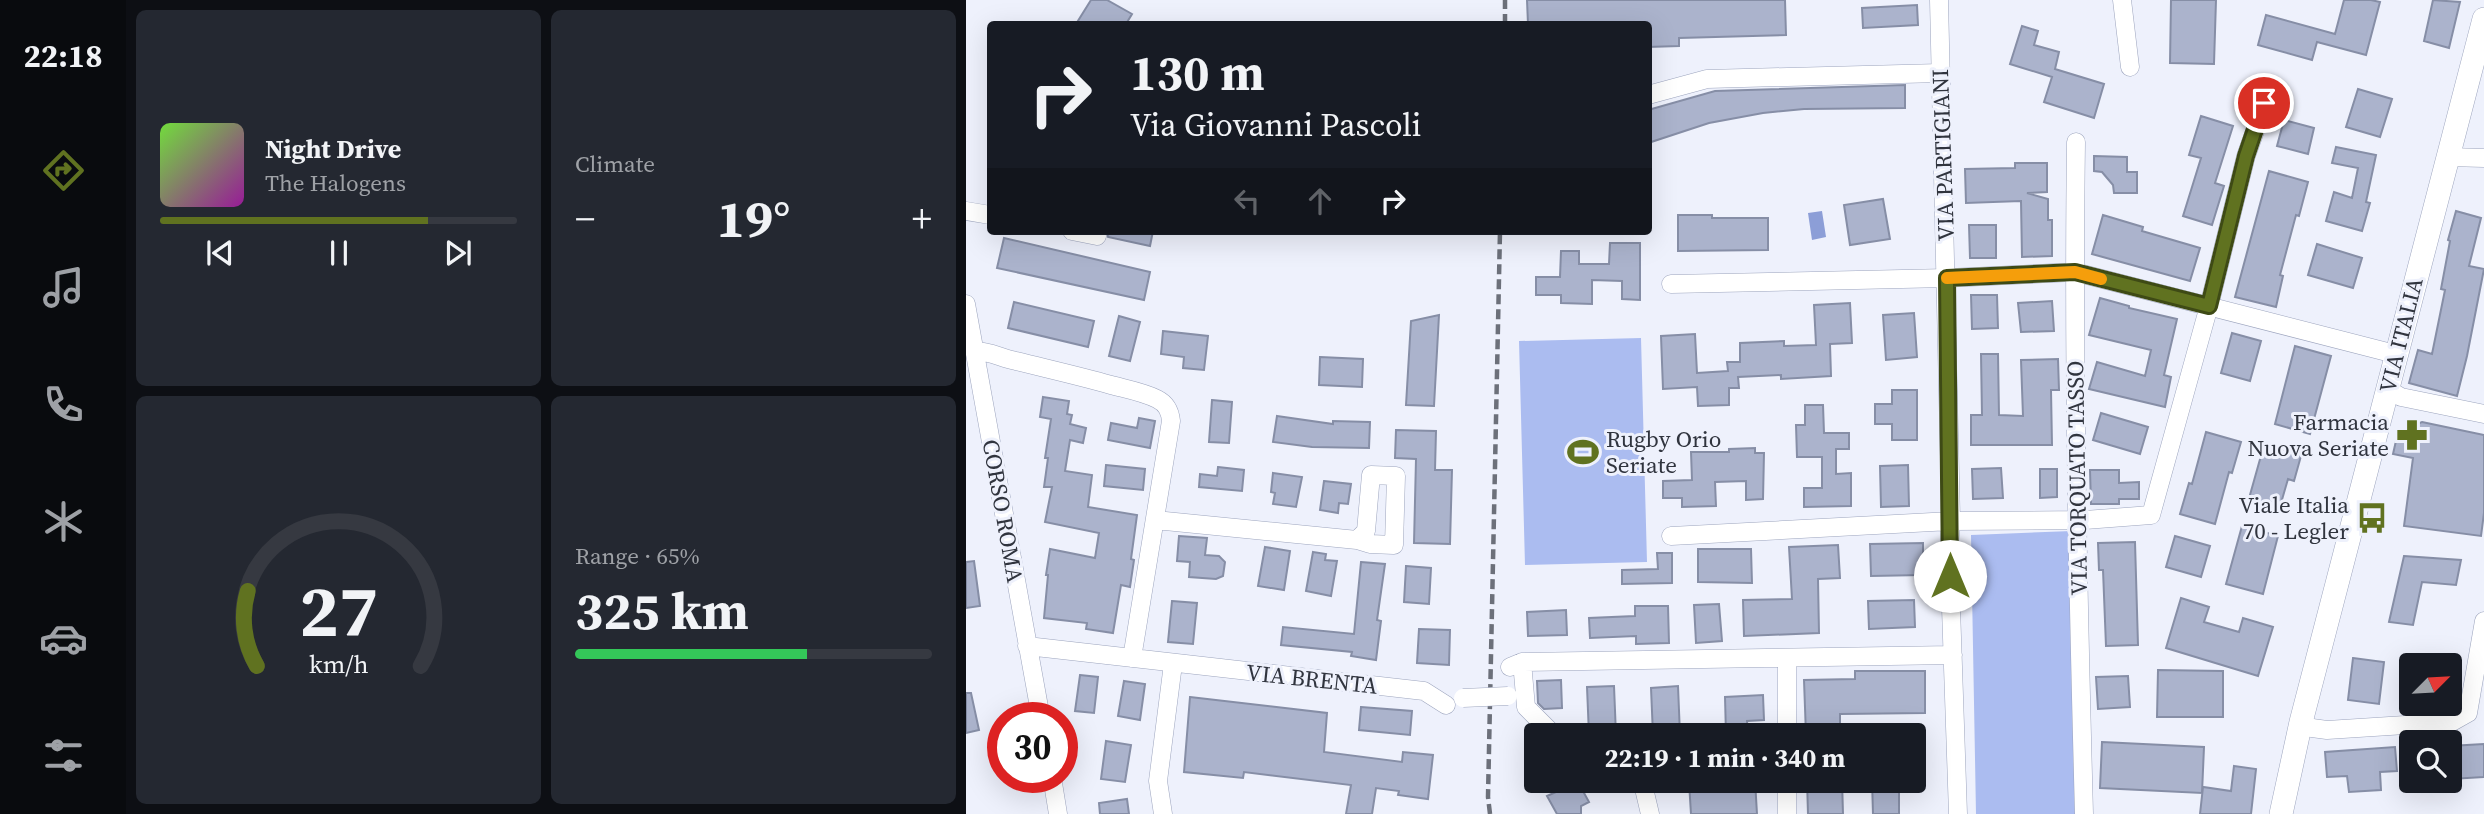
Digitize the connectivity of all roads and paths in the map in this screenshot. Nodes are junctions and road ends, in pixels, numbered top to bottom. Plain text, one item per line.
1 (1939, 0) edge
2 (2122, 0) edge
3 (2484, 19) edge
4 (2130, 67) dead end
5 (1940, 73) junction
6 (1652, 94) edge
7 (2264, 103) dead end
8 (2076, 142) dead end
9 (2448, 157) junction
10 (2484, 158) edge
11 (966, 211) edge
12 (987, 214) edge
13 (1092, 235) edge
14 (1097, 236) dead end
15 (2075, 272) junction
16 (1947, 278) junction
17 (1671, 284) dead end
18 (966, 304) edge
19 (2209, 306) junction
20 (974, 351) junction
21 (2395, 354) junction
22 (2388, 389) junction
23 (2484, 414) edge
24 (1155, 520) junction
25 (2076, 520) junction
26 (1951, 521) junction
27 (1671, 536) dead end
28 (1357, 540) dead end
29 (2484, 621) edge
30 (1027, 646) junction
31 (1952, 655) junction
32 (1132, 658) junction
33 (1787, 658) junction
34 (1173, 664) junction
35 (1508, 696) dead end
36 (1038, 702) edge
37 (2301, 722) junction
38 (1542, 723) edge
39 (1787, 723) edge
40 (1055, 793) edge
41 (1645, 793) edge
42 (1787, 793) edge
43 (1058, 814) edge
44 (1163, 814) edge
45 (1650, 814) edge
46 (1787, 814) edge
47 (1958, 814) edge
48 (2084, 814) edge
49 (2281, 814) edge

1 - 5 street, VIA PARTIGIANI
2 - 4 street
3 - 9 main road, VIA ITALIA
5 - 6 street
5 - 16 street, VIA PARTIGIANI
7 - 19 street
8 - 15 street, VIA TORQUATO TASSO
9 - 10 street
9 - 21 main road, VIA ITALIA
11 - 12 street
13 - 14 street
15 - 16 street
15 - 19 street
15 - 25 street, VIA TORQUATO TASSO
16 - 17 street
16 - 26 street, VIA PARTIGIANI
18 - 20 street, CORSO ROMA
19 - 21 street
19 - 25 street
20 - 24 street
20 - 30 street, CORSO ROMA
21 - 22 main road, VIA ITALIA
22 - 23 street
22 - 37 main road, VIA ITALIA
24 - 28 street
24 - 32 street
25 - 26 street
25 - 48 street, VIA TORQUATO TASSO
26 - 27 street
26 - 31 street, VIA PARTIGIANI
29 - 37 street
30 - 32 street, VIA BRENTA
30 - 36 street, CORSO ROMA
31 - 33 street
31 - 47 street, VIA PARTIGIANI
32 - 34 street, VIA BRENTA
33 - 38 street
33 - 39 street
34 - 35 street, VIA BRENTA, bridge
34 - 44 street
37 - 49 main road, VIA ITALIA
40 - 43 street
41 - 45 street
42 - 46 street

